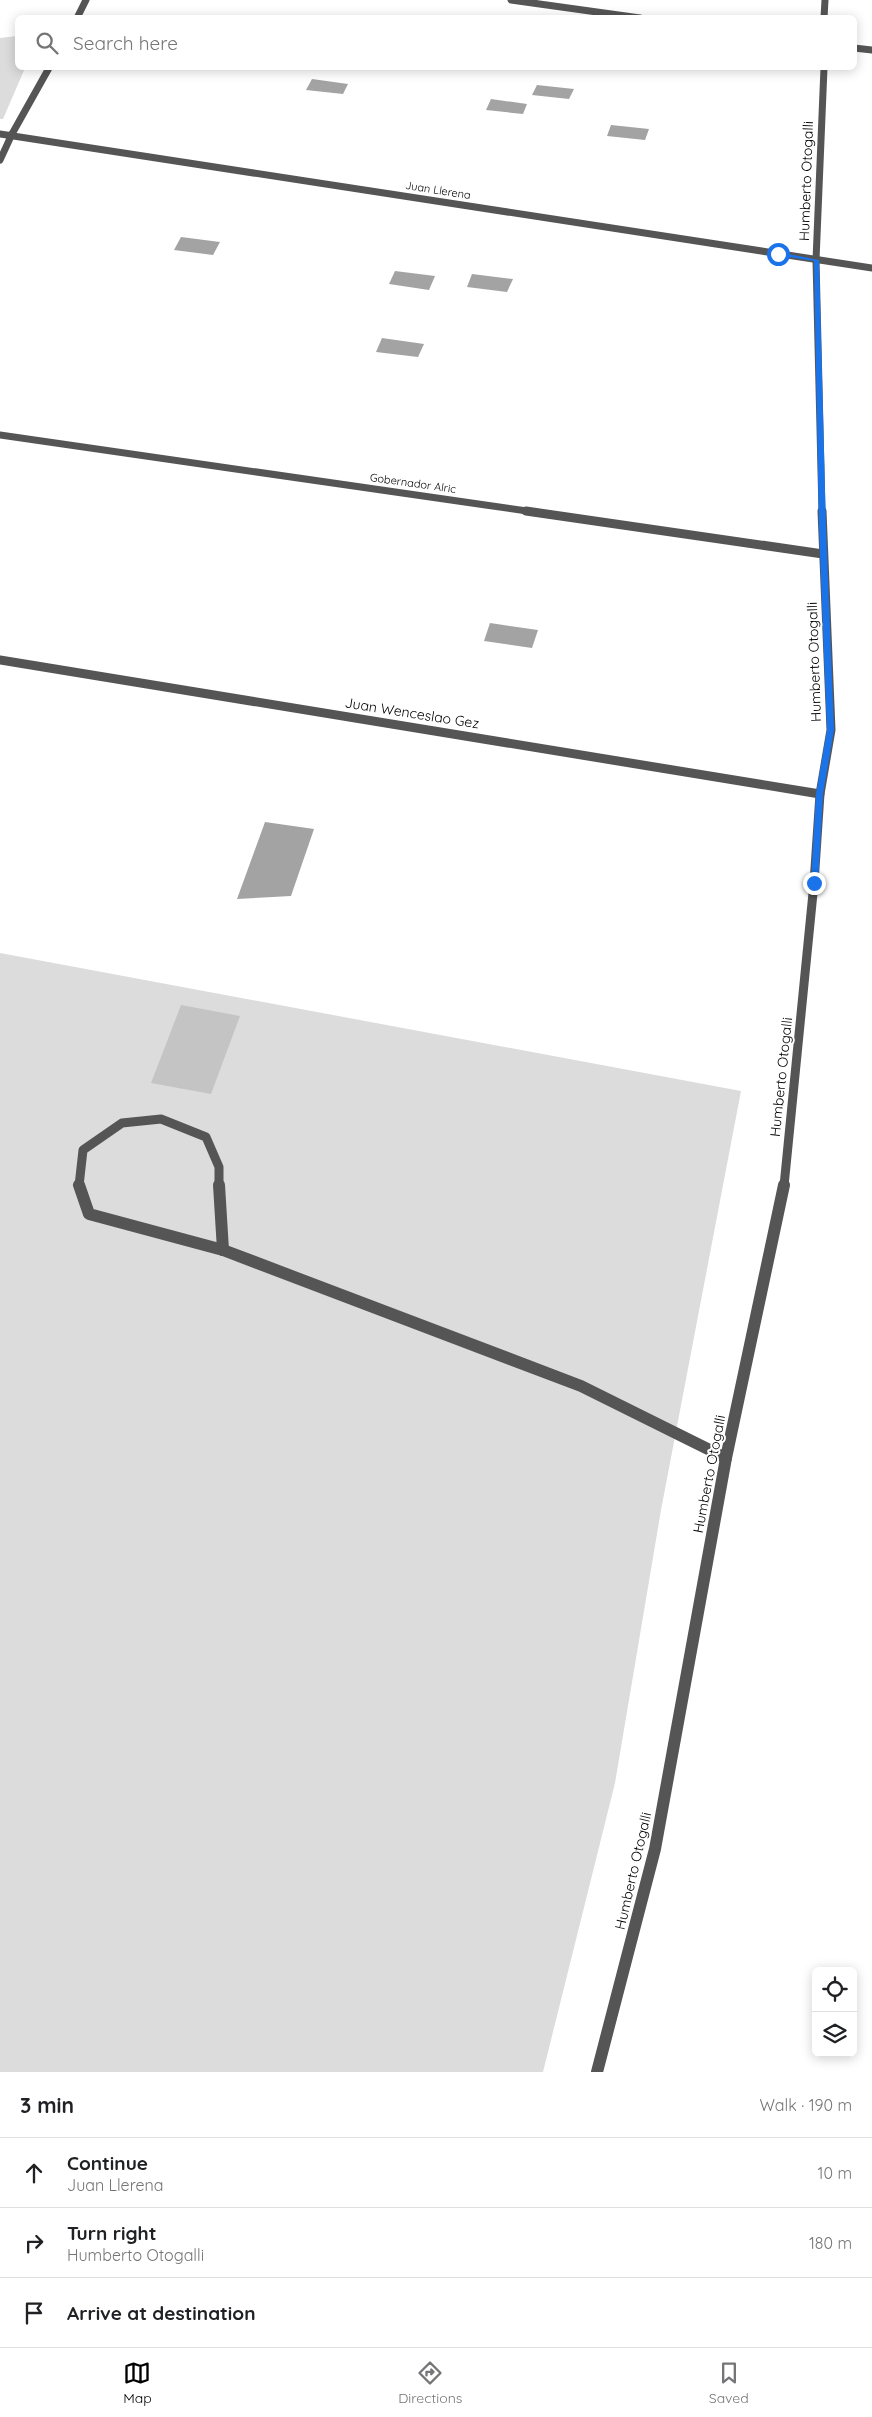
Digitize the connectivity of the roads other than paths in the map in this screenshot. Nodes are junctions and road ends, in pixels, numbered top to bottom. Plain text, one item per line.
1 (86, 0) edge
2 (511, 0) edge
3 (825, 0) edge
4 (78, 15) edge
5 (618, 15) edge
6 (824, 15) edge
7 (857, 48) edge
8 (872, 50) edge
9 (48, 70) edge
10 (824, 70) edge
11 (0, 134) edge
12 (12, 134) junction
13 (0, 160) edge
14 (816, 260) junction
15 (872, 268) edge
16 (0, 435) edge
17 (823, 554) junction
18 (0, 660) edge
19 (820, 794) junction
20 (224, 1250) junction
21 (726, 1458) junction
22 (597, 2072) edge

1 - 4 street
2 - 5 street
3 - 6 street
7 - 8 street
9 - 12 street
10 - 14 street, Humberto Otogalli
11 - 12 street, Juan Llerena
12 - 13 street
12 - 14 street, Juan Llerena
14 - 15 street, Juan Llerena
14 - 17 street, Humberto Otogalli
16 - 17 street, Gobernador Alric
17 - 19 street, Humberto Otogalli
18 - 19 street, Juan Wenceslao Gez
19 - 21 street, Humberto Otogalli
20 - 20 street
20 - 21 street
21 - 22 street, Humberto Otogalli

